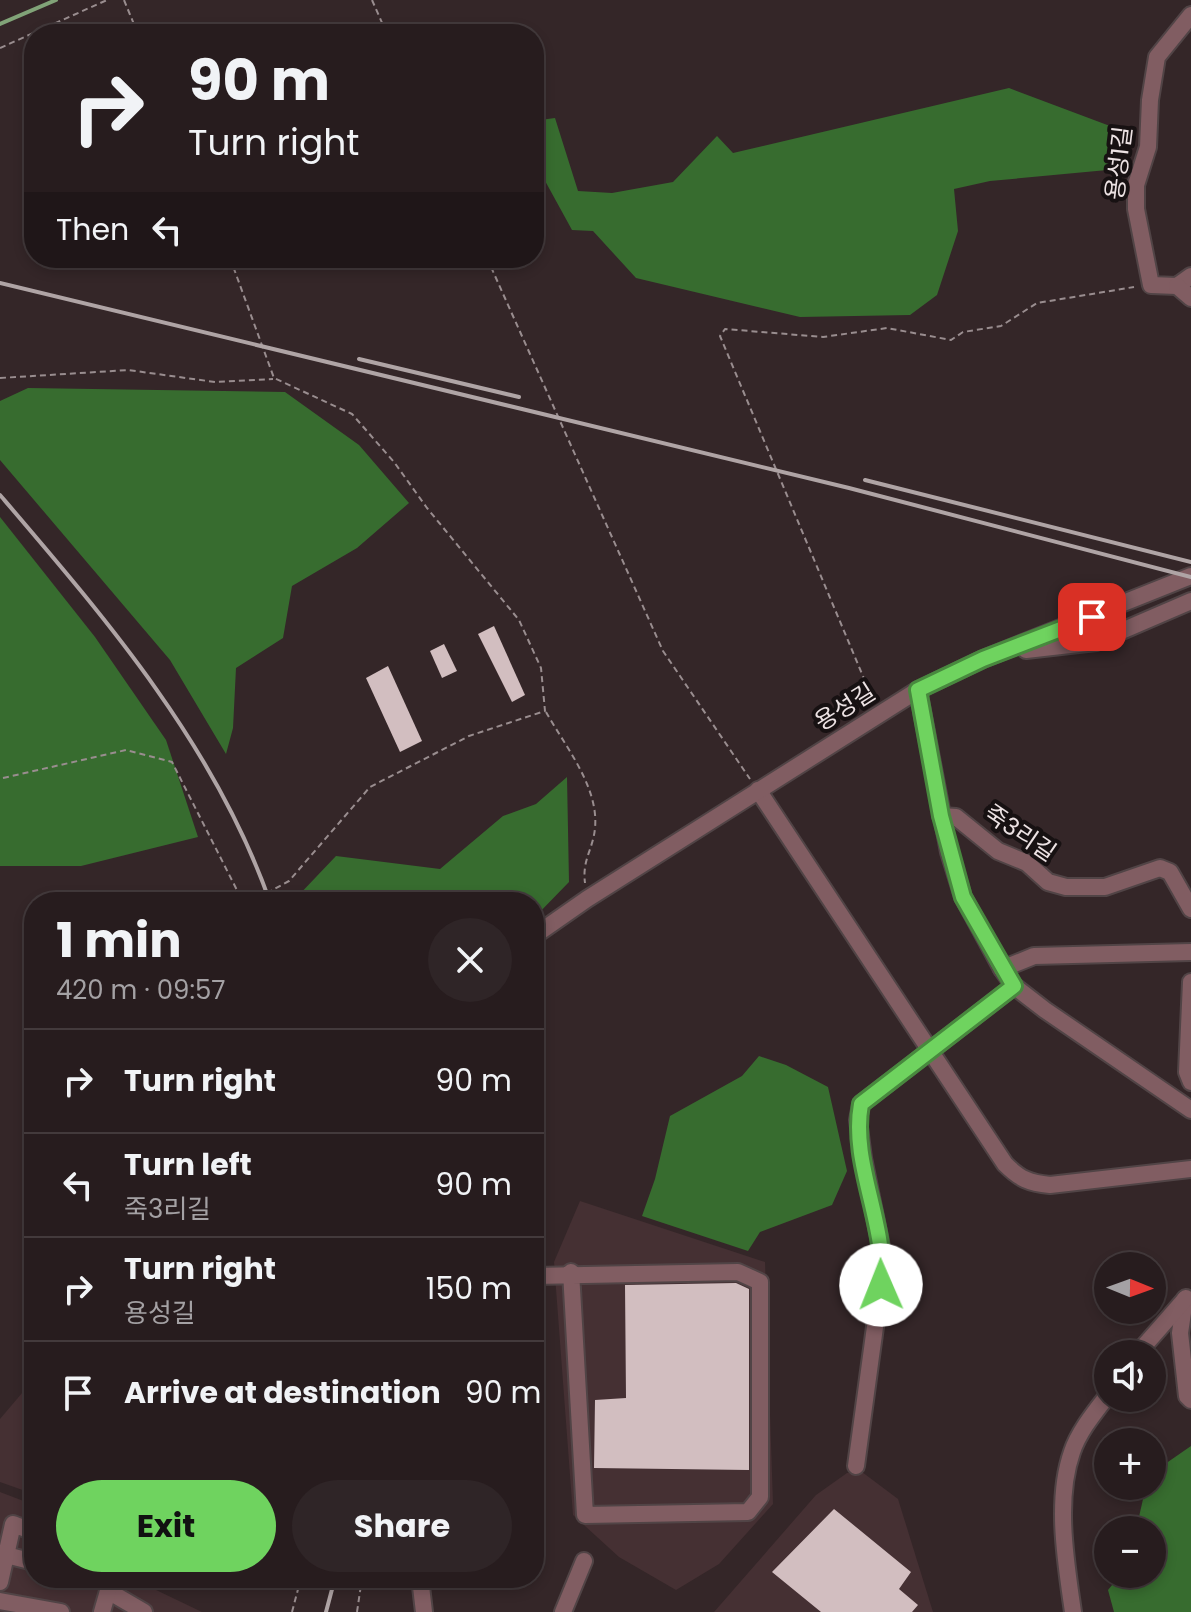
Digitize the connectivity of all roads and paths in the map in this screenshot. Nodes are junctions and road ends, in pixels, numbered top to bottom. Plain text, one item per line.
1 (107, 0) edge
2 (124, 0) edge
3 (372, 0) edge
4 (1191, 15) edge
5 (54, 24) edge
6 (134, 24) edge
7 (383, 24) edge
8 (24, 37) edge
9 (0, 48) edge
10 (234, 268) edge
11 (491, 268) edge
12 (1184, 281) edge
13 (1151, 285) junction
14 (1191, 298) edge
15 (0, 378) edge
16 (274, 378) junction
17 (1191, 576) edge
18 (1191, 601) edge
19 (1005, 652) junction
20 (918, 690) junction
21 (545, 711) junction
22 (880, 713) junction
23 (3, 778) dead end
24 (758, 790) junction
25 (941, 816) junction
26 (238, 892) edge
27 (269, 892) edge
28 (587, 899) junction
29 (1191, 909) edge
30 (544, 929) edge
31 (1191, 952) edge
32 (1002, 969) junction
33 (1191, 982) edge
34 (1014, 986) junction
35 (928, 1051) junction
36 (1191, 1082) edge
37 (1191, 1110) edge
38 (1191, 1169) edge
39 (571, 1272) junction
40 (544, 1275) edge
41 (1188, 1295) edge
42 (1149, 1340) edge
43 (1191, 1400) edge
44 (1097, 1412) edge
45 (856, 1466) dead end
46 (24, 1528) edge
47 (6, 1555) junction
48 (24, 1560) edge
49 (584, 1561) dead end
50 (0, 1582) edge
51 (107, 1588) edge
52 (115, 1588) edge
53 (298, 1588) edge
54 (361, 1588) edge
55 (421, 1588) edge
56 (0, 1601) edge
57 (61, 1612) edge
58 (102, 1612) edge
59 (144, 1612) edge
60 (292, 1612) edge
61 (357, 1612) edge
62 (424, 1612) edge
63 (563, 1612) edge
64 (1073, 1612) edge

1 - 5 path
2 - 6 path
3 - 7 path
4 - 13 street, 용성1길
8 - 9 path
10 - 16 path
11 - 24 path
12 - 13 street
12 - 14 street
13 - 22 path
15 - 16 path
16 - 21 path
17 - 19 street, 용성길
18 - 19 street
19 - 20 street, 용성길
20 - 22 street, 용성길
20 - 25 street, 죽3리길
21 - 27 path
21 - 28 path
22 - 24 street, 용성길
23 - 26 path
24 - 28 street, 용성길
24 - 35 street
25 - 29 street, 죽3리길
25 - 32 street, 죽3리길
28 - 30 street, 용성길
31 - 32 street
32 - 34 street, 죽3리길
33 - 36 street
34 - 35 street
34 - 37 street, 죽3리길
35 - 38 street
35 - 45 street
39 - 39 street
39 - 40 street
41 - 42 street
41 - 43 street
44 - 64 street
46 - 47 street
47 - 48 street
47 - 50 street
49 - 63 street
51 - 58 street
52 - 59 street
53 - 60 path
54 - 61 path
55 - 62 street
56 - 57 street

